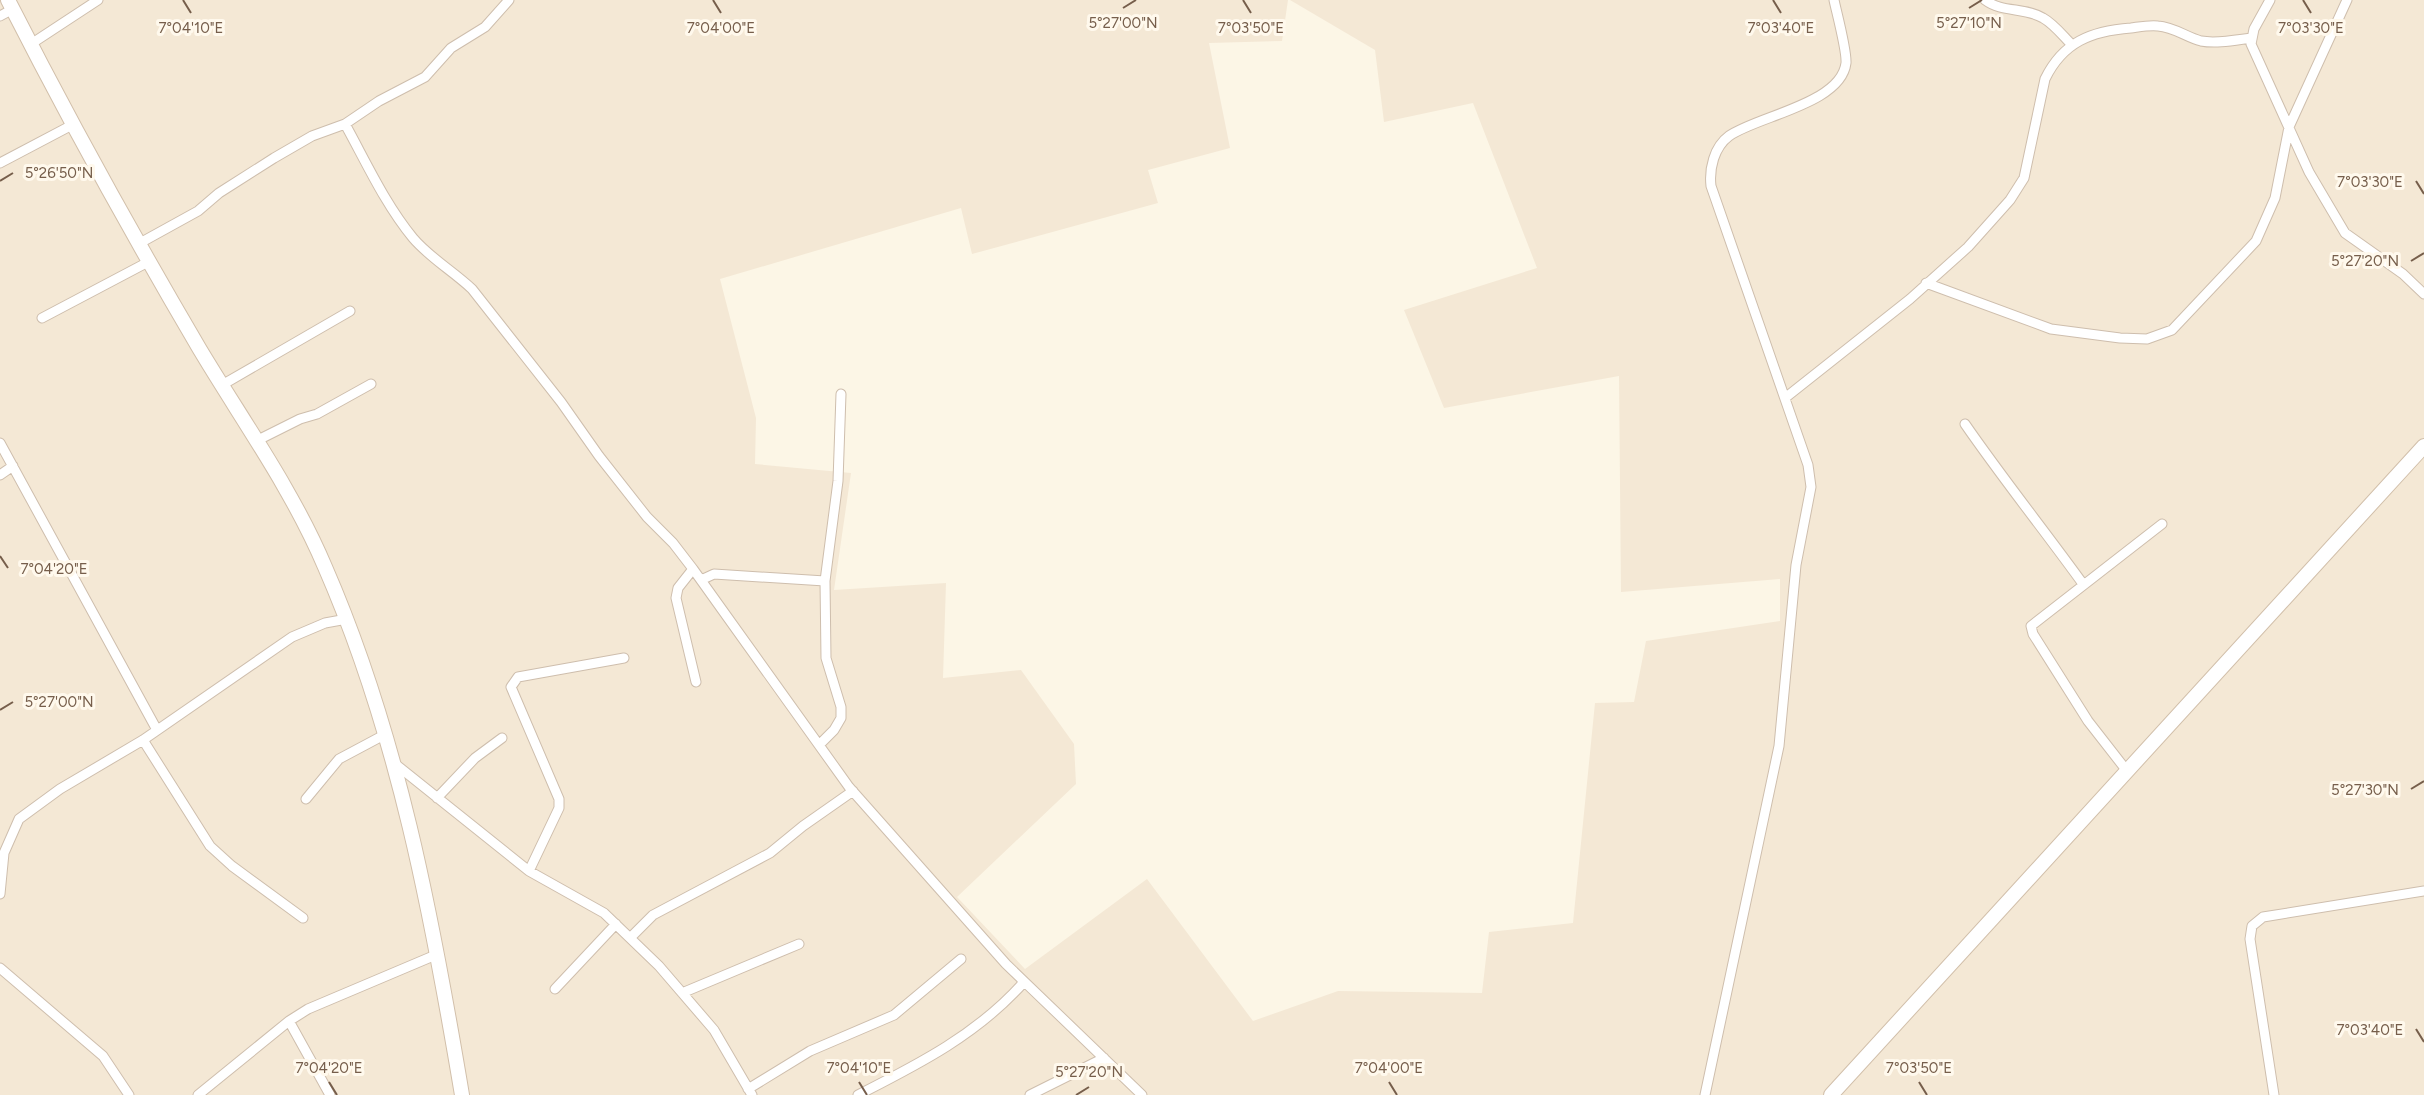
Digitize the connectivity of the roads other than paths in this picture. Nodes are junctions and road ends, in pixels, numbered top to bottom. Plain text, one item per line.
1 (98, 0) edge
2 (509, 0) edge
3 (1834, 0) edge
4 (1985, 0) edge
5 (2270, 0) edge
6 (2347, 0) edge
7 (11, 5) edge
8 (0, 16) edge
9 (2252, 38) junction
10 (31, 44) junction
11 (2071, 44) junction
12 (74, 124) junction
13 (345, 124) junction
14 (2289, 127) junction
15 (0, 163) edge
16 (140, 243) junction
17 (150, 261) junction
18 (1926, 283) junction
19 (2424, 294) edge
20 (350, 311) dead end
21 (42, 318) dead end
22 (371, 384) dead end
23 (222, 385) junction
24 (841, 394) dead end
25 (1785, 398) junction
26 (1965, 424) dead end
27 (256, 441) junction
28 (0, 443) edge
29 (2424, 446) edge
30 (13, 466) junction
31 (0, 475) edge
32 (2162, 524) dead end
33 (693, 568) junction
34 (700, 579) junction
35 (825, 581) junction
36 (2083, 584) junction
37 (347, 619) junction
38 (624, 658) dead end
39 (696, 682) dead end
40 (157, 730) junction
41 (384, 735) junction
42 (502, 738) dead end
43 (143, 740) junction
44 (819, 746) junction
45 (392, 762) junction
46 (2127, 771) junction
47 (852, 791) junction
48 (437, 798) junction
49 (306, 799) dead end
50 (529, 871) junction
51 (2424, 891) edge
52 (0, 894) edge
53 (303, 918) dead end
54 (616, 924) junction
55 (630, 938) junction
56 (799, 944) dead end
57 (438, 954) junction
58 (961, 959) dead end
59 (0, 968) edge
60 (1024, 982) junction
61 (555, 989) dead end
62 (682, 993) junction
63 (289, 1021) junction
64 (1104, 1058) junction
65 (750, 1092) edge
66 (129, 1095) edge
67 (198, 1095) edge
68 (330, 1095) edge
69 (462, 1095) edge
70 (858, 1095) edge
71 (1030, 1095) edge
72 (1142, 1095) edge
73 (1705, 1095) edge
74 (1831, 1095) edge
75 (2274, 1095) edge

1 - 10 street
2 - 13 street
3 - 25 street
4 - 11 street
5 - 9 street
6 - 14 street
7 - 8 street
7 - 10 street
9 - 11 street
9 - 14 street
10 - 12 street
11 - 18 street
12 - 15 street
12 - 16 street
13 - 16 street
13 - 33 street
14 - 18 street
14 - 19 street
16 - 17 street
17 - 21 street
17 - 23 street
18 - 25 street
20 - 23 street
22 - 27 street
23 - 27 street
24 - 35 street
25 - 73 street
26 - 36 street
27 - 37 street
28 - 30 street
29 - 46 street
30 - 31 street
30 - 40 street
32 - 36 street
33 - 34 street
33 - 39 street
34 - 35 street
34 - 44 street
35 - 44 street
36 - 46 street
37 - 40 street
37 - 41 street
38 - 50 street
40 - 43 street
41 - 45 street
41 - 49 street
42 - 48 street
43 - 52 street
43 - 53 street
44 - 47 street
45 - 48 street
45 - 57 street
46 - 74 street
47 - 55 street
47 - 60 street
48 - 50 street
50 - 54 street
51 - 75 street
54 - 55 street
54 - 61 street
55 - 62 street
56 - 62 street
57 - 63 street
57 - 69 street
58 - 65 street
59 - 66 street
60 - 64 street
60 - 70 street
62 - 65 street
63 - 67 street
63 - 68 street
64 - 71 street
64 - 72 street

